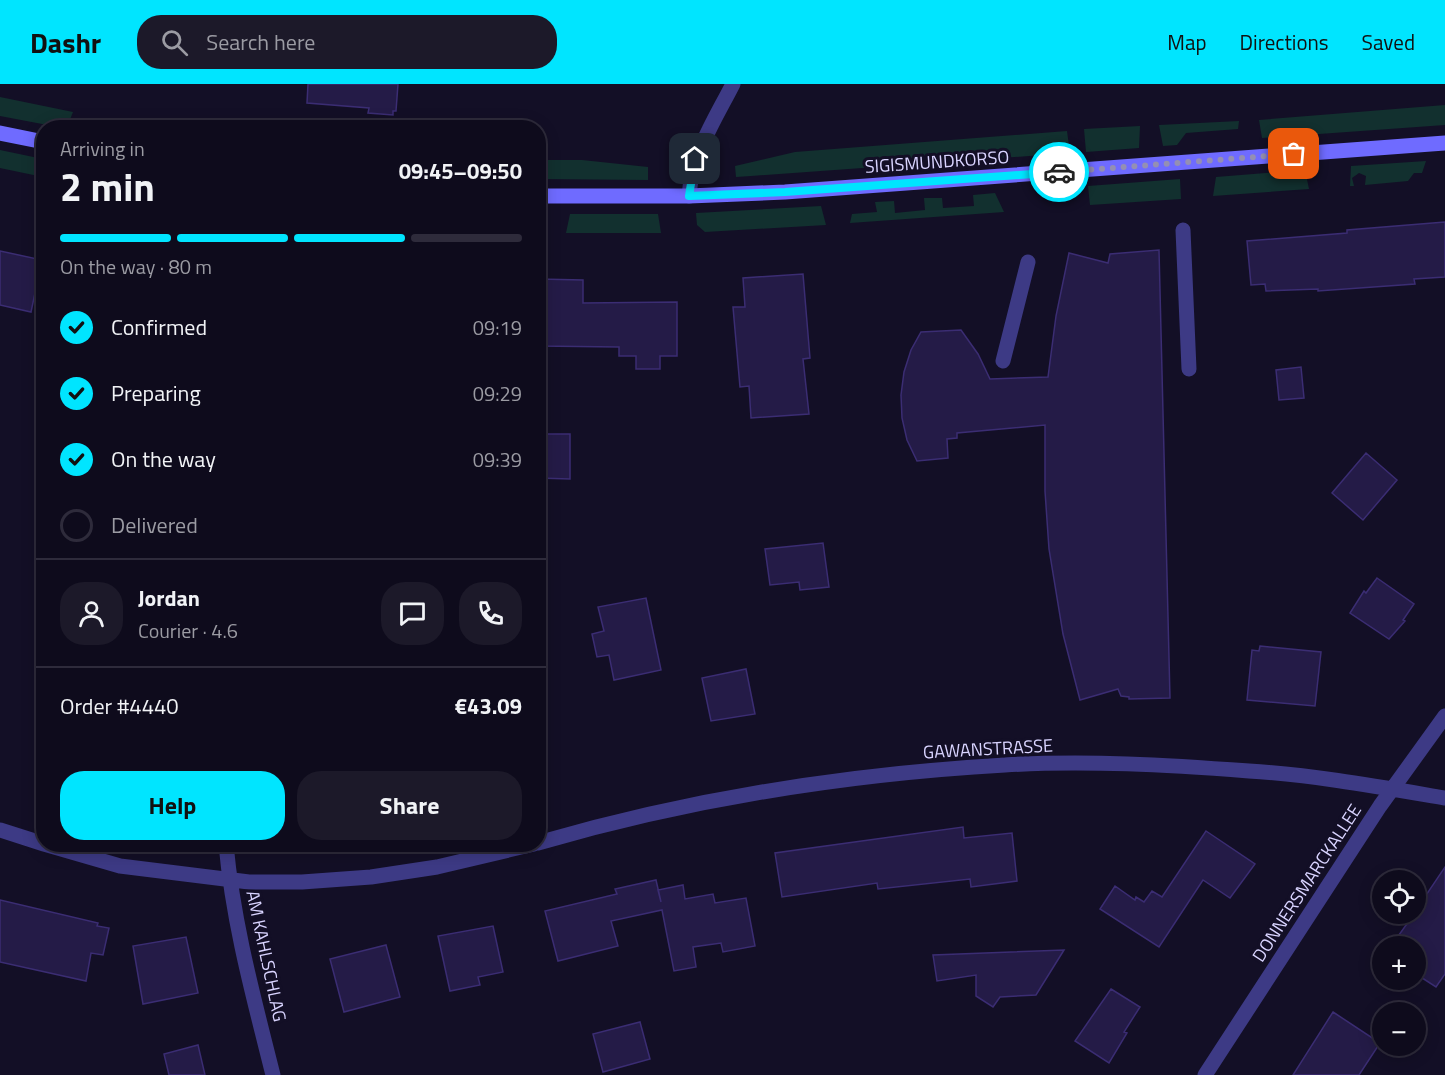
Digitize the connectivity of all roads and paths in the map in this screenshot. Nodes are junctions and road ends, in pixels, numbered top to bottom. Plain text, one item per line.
1 (733, 84) edge
2 (0, 133) edge
3 (36, 140) edge
4 (1445, 142) edge
5 (546, 196) edge
6 (689, 196) junction
7 (1183, 230) dead end
8 (1028, 262) dead end
9 (1003, 361) dead end
10 (1189, 369) dead end
11 (1445, 716) edge
12 (1392, 789) junction
13 (1445, 798) edge
14 (0, 830) edge
15 (36, 841) edge
16 (546, 841) edge
17 (72, 852) edge
18 (227, 852) edge
19 (500, 852) edge
20 (230, 880) junction
21 (273, 1075) edge
22 (1205, 1075) edge

1 - 6 street
2 - 3 street
4 - 6 street, SIGISMUNDKORSO
5 - 6 street, SIGISMUNDKORSO
7 - 10 street
8 - 9 street
11 - 12 street, DONNERSMARCKALLEE
12 - 13 street, GAWANSTRASSE
12 - 16 street, GAWANSTRASSE
12 - 22 street, DONNERSMARCKALLEE
14 - 15 street
17 - 20 street
18 - 20 street, AM KAHLSCHLAG
19 - 20 street
20 - 21 street, AM KAHLSCHLAG

